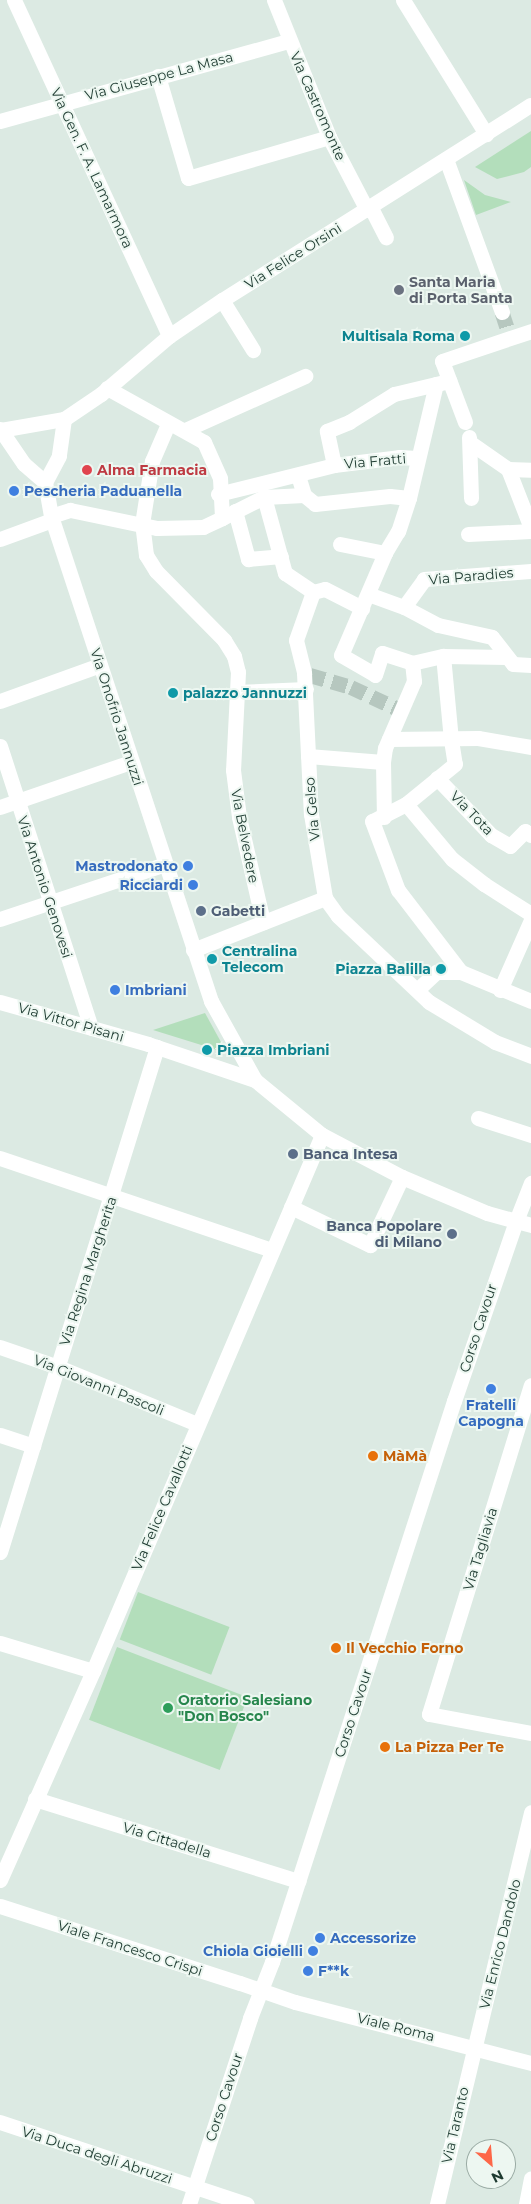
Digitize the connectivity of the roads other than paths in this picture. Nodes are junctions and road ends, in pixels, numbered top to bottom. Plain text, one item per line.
1 (14, 0) edge
2 (274, 0) edge
3 (403, 0) edge
4 (289, 41) junction
5 (158, 76) junction
6 (63, 103) junction
7 (531, 105) edge
8 (0, 121) edge
9 (486, 134) junction
10 (329, 137) junction
11 (446, 159) junction
12 (369, 209) junction
13 (386, 237) dead end
14 (222, 300) junction
15 (502, 312) tunnel mouth
16 (531, 332) edge
17 (169, 336) junction
18 (253, 350) dead end
19 (305, 376) dead end
20 (443, 382) junction
21 (107, 388) junction
22 (64, 419) junction
23 (168, 424) junction
24 (1, 430) edge
25 (185, 430) junction
26 (468, 434) junction
27 (417, 458) junction
28 (334, 466) junction
29 (508, 469) junction
30 (531, 470) edge
31 (298, 475) junction
32 (45, 482) junction
33 (218, 494) junction
34 (304, 495) junction
35 (264, 497) junction
36 (409, 498) junction
37 (471, 498) dead end
38 (228, 514) junction
39 (51, 518) junction
40 (142, 524) junction
41 (531, 530) edge
42 (468, 534) dead end
43 (0, 538) edge
44 (340, 544) dead end
45 (385, 553) junction
46 (281, 556) junction
47 (531, 571) edge
48 (313, 592) junction
49 (368, 594) junction
50 (404, 607) junction
51 (362, 608) junction
52 (443, 656) junction
53 (507, 657) junction
54 (412, 663) junction
55 (100, 665) junction
56 (531, 665) edge
57 (307, 679) junction
58 (236, 692) junction
59 (0, 701) edge
60 (389, 739) junction
61 (452, 740) junction
62 (0, 746) edge
63 (531, 746) edge
64 (308, 756) junction
65 (131, 762) junction
66 (383, 762) junction
67 (438, 778) junction
68 (18, 801) junction
69 (406, 804) junction
70 (0, 807) edge
71 (378, 819) junction
72 (531, 835) edge
73 (165, 864) junction
74 (326, 898) junction
75 (50, 903) junction
76 (531, 914) edge
77 (0, 920) edge
78 (531, 920) edge
79 (263, 922) junction
80 (193, 950) junction
81 (461, 972) junction
82 (497, 988) junction
83 (417, 990) junction
84 (531, 1001) edge
85 (0, 1002) edge
86 (91, 1028) junction
87 (158, 1047) junction
88 (531, 1056) edge
89 (255, 1080) junction
90 (478, 1118) dead end
91 (531, 1134) edge
92 (322, 1135) junction
93 (0, 1158) edge
94 (402, 1177) junction
95 (531, 1183) edge
96 (113, 1195) junction
97 (291, 1206) junction
98 (516, 1221) junction
99 (531, 1225) edge
100 (272, 1250) junction
101 (0, 1347) edge
102 (58, 1367) junction
103 (531, 1384) edge
104 (197, 1424) junction
105 (0, 1435) edge
106 (34, 1446) junction
107 (0, 1552) edge
108 (0, 1643) edge
109 (93, 1671) junction
110 (531, 1733) edge
111 (35, 1799) junction
112 (531, 1812) edge
113 (524, 1878) edge
114 (0, 1880) edge
115 (299, 1881) junction
116 (0, 1906) edge
117 (261, 1991) junction
118 (475, 2047) junction
119 (531, 2062) edge
120 (0, 2122) edge
121 (531, 2178) edge
122 (195, 2187) junction
123 (189, 2204) edge
124 (247, 2204) edge
125 (437, 2204) edge
126 (526, 2204) edge

1 - 6 street, Via Gen. F. A. Lamarmora
2 - 4 street, Via Castromonte
3 - 9 street
4 - 5 street, Via Giuseppe La Masa
4 - 10 street, Via Castromonte
5 - 6 street, Via Giuseppe La Masa
5 - 10 street
6 - 8 street, Via Giuseppe La Masa
6 - 17 street, Via Gen. F. A. Lamarmora
7 - 9 street, Via Felice Orsini
9 - 11 street, Via Felice Orsini
10 - 12 street, Via Castromonte
11 - 12 street, Via Felice Orsini
11 - 15 street
12 - 13 street, Via Castromonte
12 - 14 street, Via Felice Orsini
14 - 17 street, Via Felice Orsini
14 - 18 street
16 - 20 street
17 - 21 street, Via Felice Orsini
19 - 25 street
20 - 26 street
20 - 27 street
20 - 28 street
21 - 22 street, Via Felice Orsini
21 - 23 street
22 - 24 street
22 - 32 street
23 - 25 street
23 - 40 street, Via Belvedere
24 - 32 street
25 - 33 street
26 - 29 street
26 - 37 street
27 - 28 street, Via Fratti
27 - 36 street
28 - 31 street, Via Fratti
29 - 30 street
29 - 41 street
31 - 33 street, Via Fratti
31 - 34 street
32 - 39 street, Via Onofrio Jannuzzi
33 - 38 street
34 - 35 street
34 - 36 street
35 - 38 street
35 - 46 street
36 - 45 street
38 - 40 street
38 - 46 street
39 - 40 street
39 - 43 street
39 - 55 street, Via Onofrio Jannuzzi
40 - 58 street, Via Belvedere
41 - 42 street
44 - 45 street
45 - 49 street
46 - 48 street
47 - 50 street, Via Paradies
48 - 51 street
48 - 57 street, Via Gelso
49 - 50 street
49 - 51 street
50 - 53 street
51 - 54 street
52 - 53 street
52 - 54 street
52 - 61 street
53 - 56 street
54 - 60 street
55 - 59 street
55 - 65 street, Via Onofrio Jannuzzi
57 - 58 street
57 - 64 street, Via Gelso
58 - 79 street, Via Belvedere
60 - 61 street
60 - 66 street
61 - 63 street
61 - 67 street
62 - 68 street, Via Antonio Genovesi
64 - 66 street
64 - 74 street, Via Gelso
65 - 68 street
65 - 73 street, Via Onofrio Jannuzzi
66 - 71 street
67 - 69 street
67 - 72 street, Via Tota
68 - 70 street
68 - 75 street, Via Antonio Genovesi
69 - 71 street
69 - 76 street
71 - 81 street
73 - 75 street
73 - 80 street, Via Onofrio Jannuzzi
74 - 79 street
74 - 83 street, Via Gelso
75 - 77 street
75 - 86 street, Via Antonio Genovesi
78 - 82 street
79 - 80 street
80 - 89 street
81 - 82 street
81 - 83 street
82 - 84 street
83 - 88 street, Via Gelso
85 - 86 street, Via Vittor Pisani
86 - 87 street, Via Vittor Pisani
87 - 89 street
87 - 96 street, Via Regina Margherita
89 - 92 street
90 - 91 street
92 - 94 street
92 - 97 street, Via Felice Cavallotti
93 - 96 street
94 - 97 street
94 - 98 street
95 - 98 street, Corso Cavour
96 - 100 street
96 - 102 street, Via Regina Margherita
97 - 100 street, Via Felice Cavallotti
98 - 99 street
98 - 115 street, Corso Cavour
100 - 104 street, Via Felice Cavallotti
101 - 102 street, Via Giovanni Pascoli
102 - 104 street, Via Giovanni Pascoli
102 - 106 street, Via Regina Margherita
103 - 110 street, Via Tagliavia
104 - 109 street, Via Felice Cavallotti
105 - 106 street
106 - 107 street, Via Regina Margherita
108 - 109 street
109 - 111 street, Via Felice Cavallotti
111 - 114 street, Via Felice Cavallotti
111 - 115 street, Via Cittadella
112 - 113 street, Via Enrico Dandolo
113 - 118 street, Via Enrico Dandolo
115 - 117 street, Corso Cavour
116 - 117 street, Viale Francesco Crispi
117 - 118 street, Viale Roma
117 - 122 street, Corso Cavour
118 - 119 street, Viale Roma
118 - 125 street, Via Taranto
120 - 122 street, Via Duca degli Abruzzi
121 - 126 street
122 - 123 street, Corso Cavour
122 - 124 street, Via Duca degli Abruzzi

